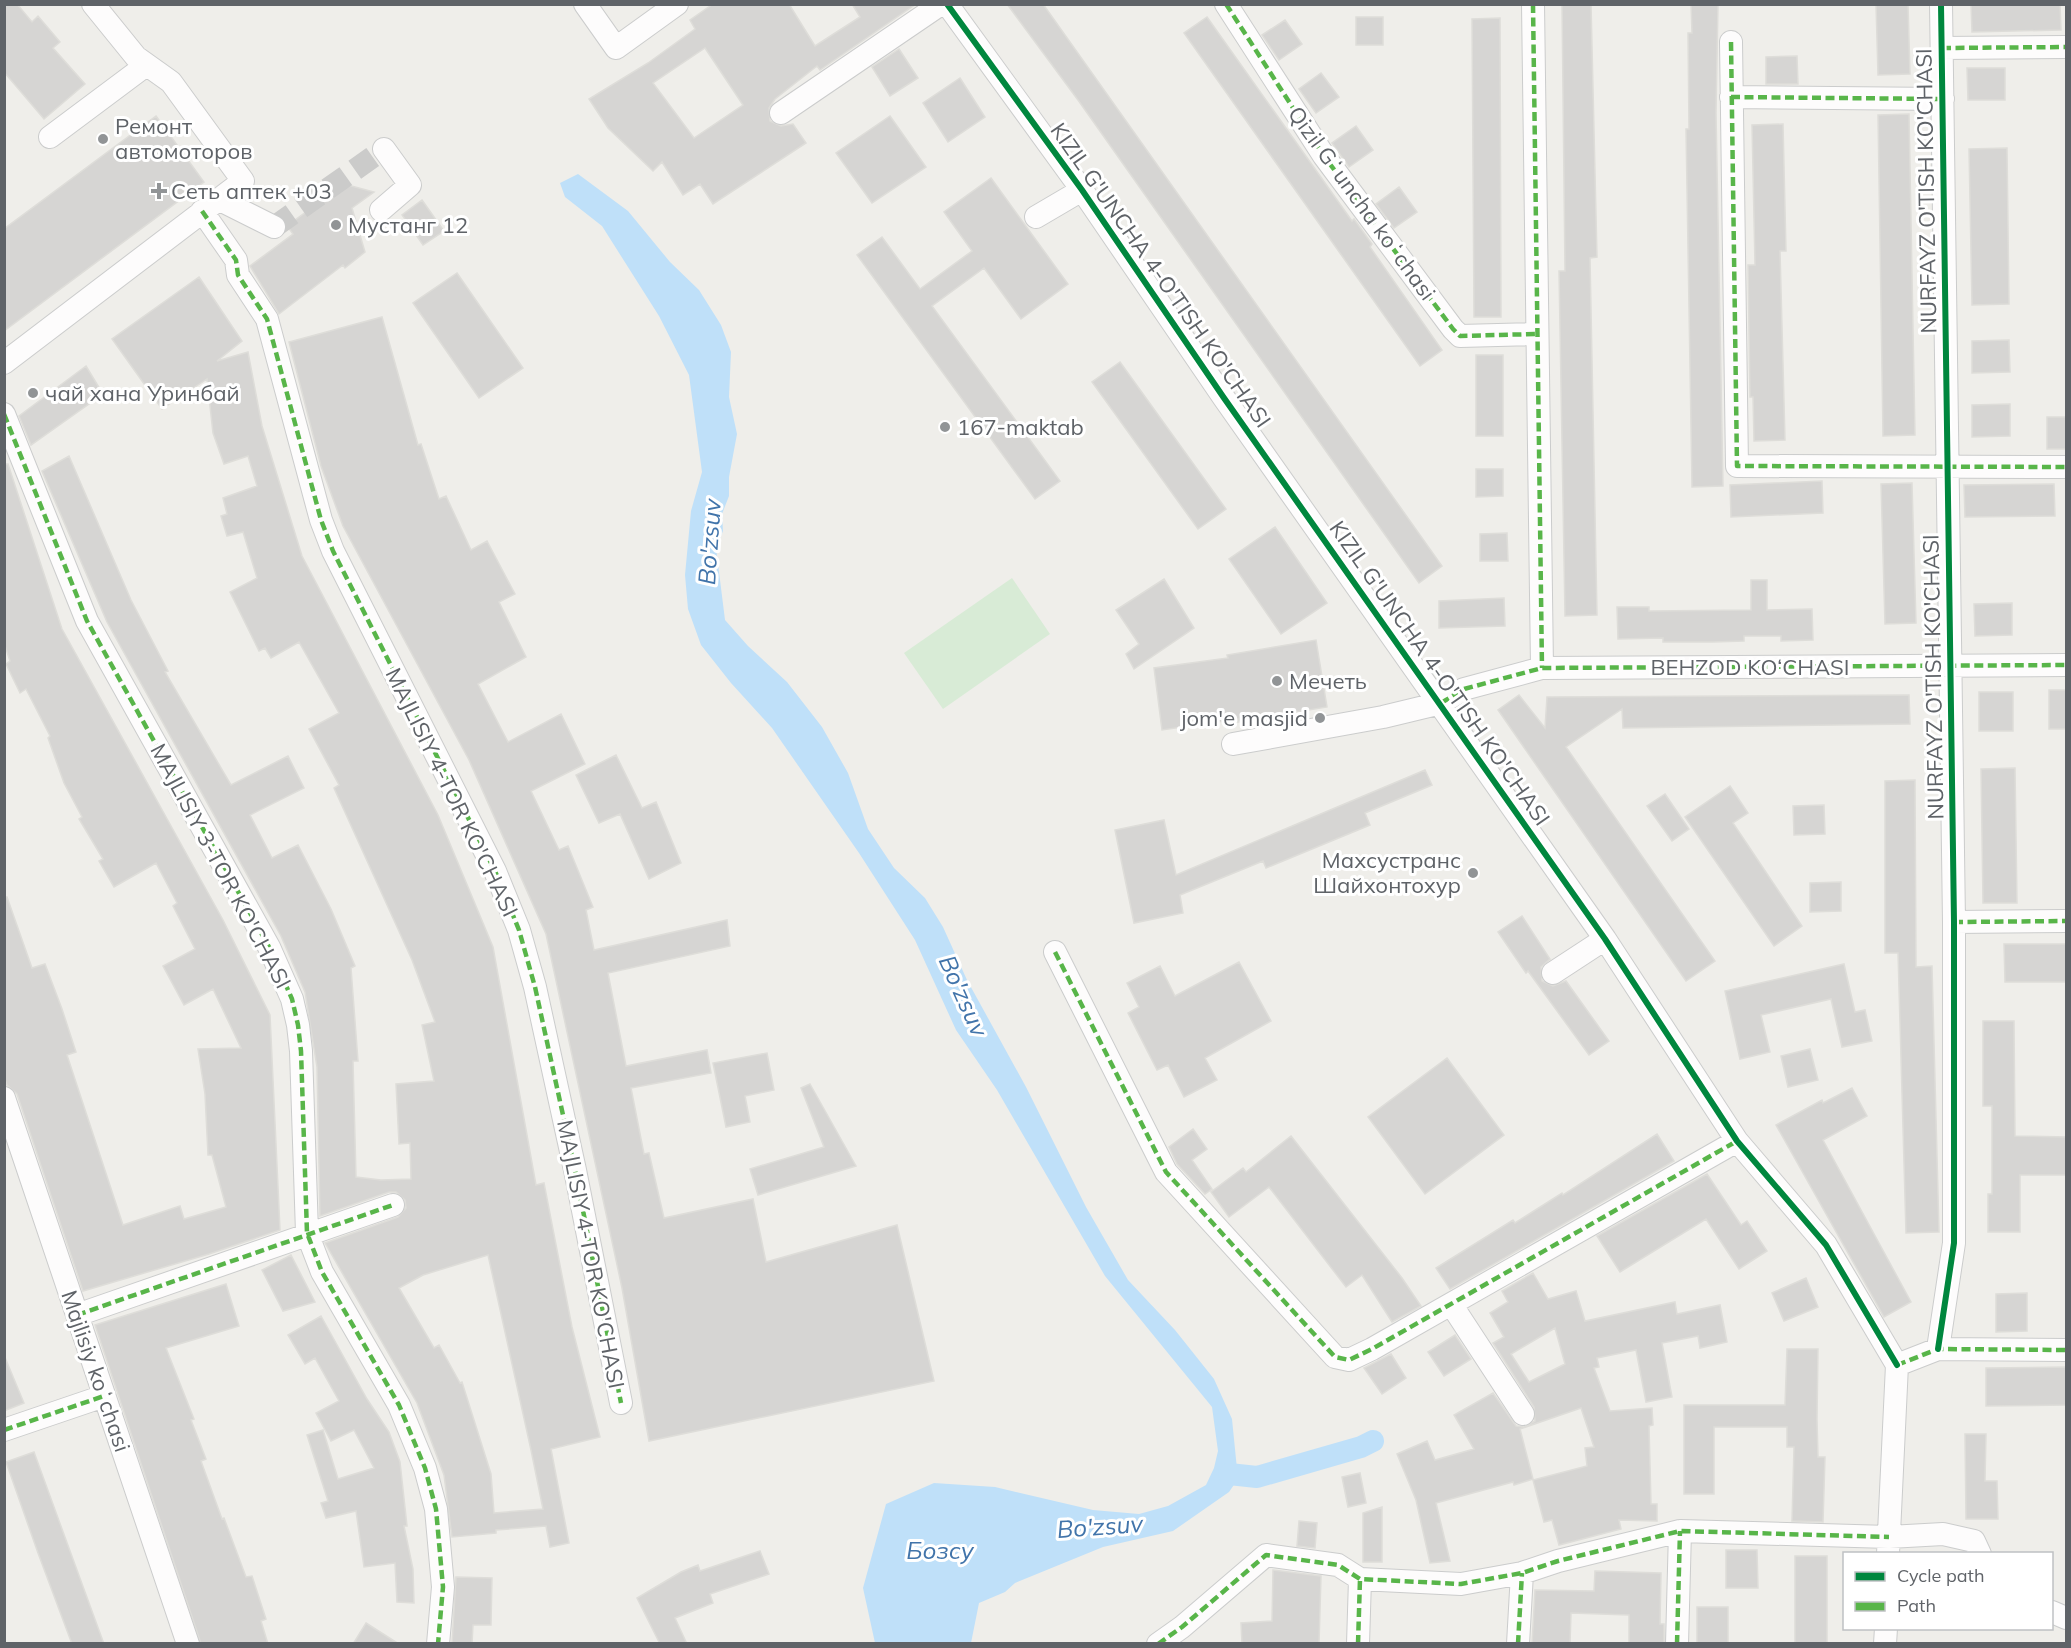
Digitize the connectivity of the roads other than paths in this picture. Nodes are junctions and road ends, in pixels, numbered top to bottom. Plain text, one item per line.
1 (93, 4) edge
2 (585, 4) edge
3 (677, 4) edge
4 (941, 4) edge
5 (947, 4) edge
6 (1226, 4) edge
7 (1533, 4) edge
8 (1941, 4) edge
9 (1731, 42) dead end
10 (2067, 47) edge
11 (1942, 48) junction
12 (145, 66) junction
13 (1731, 97) junction
14 (1943, 99) junction
15 (781, 112) dead end
16 (50, 137) dead end
17 (384, 149) dead end
18 (1082, 190) junction
19 (210, 205) junction
20 (381, 210) dead end
21 (1036, 217) dead end
22 (274, 227) dead end
23 (1536, 333) junction
24 (4, 363) edge
25 (4, 414) edge
26 (1949, 466) junction
27 (2067, 467) edge
28 (2067, 665) edge
29 (1950, 667) junction
30 (1542, 668) junction
31 (1441, 703) junction
32 (1233, 744) dead end
33 (2067, 921) edge
34 (1954, 922) junction
35 (1605, 939) junction
36 (1055, 952) dead end
37 (1553, 973) dead end
38 (4, 1098) edge
39 (1737, 1141) junction
40 (393, 1205) dead end
41 (307, 1233) junction
42 (1451, 1304) junction
43 (77, 1315) junction
44 (1938, 1349) junction
45 (2067, 1350) edge
46 (1897, 1365) junction
47 (104, 1396) junction
48 (621, 1403) dead end
49 (1522, 1414) dead end
50 (4, 1430) edge
51 (1680, 1531) junction
52 (1888, 1545) edge
53 (1979, 1552) edge
54 (1522, 1573) junction
55 (1360, 1579) junction
56 (188, 1644) edge
57 (438, 1644) edge
58 (1158, 1644) edge
59 (1358, 1644) edge
60 (1518, 1644) edge
61 (1677, 1644) edge

1 - 12 street
2 - 3 street
4 - 15 street
5 - 18 street, KIZIL G'UNCHA 4-O'TISH KO'CHASI
6 - 23 street, Qizil Gʻuncha koʻchasi
7 - 23 street
8 - 11 street, NURFAYZ O'TISH KO'CHASI
9 - 13 street
10 - 11 street
11 - 14 street, NURFAYZ O'TISH KO'CHASI
12 - 16 street
12 - 19 street
13 - 14 street, NURFAYZ O'TISH KO'CHASI
13 - 26 street
14 - 26 street, NURFAYZ O'TISH KO'CHASI
17 - 20 street
18 - 21 street
18 - 31 street, KIZIL G'UNCHA 4-O'TISH KO'CHASI
19 - 22 street
19 - 24 street
19 - 48 street, MAJLISIY 4-TOR KO'CHASI
23 - 30 street
25 - 41 street, MAJLISIY 3-TOR KO'CHASI
26 - 27 street
26 - 29 street, NURFAYZ O'TISH KO'CHASI
28 - 29 street, BEHZOD KO‘CHASI
29 - 30 street, BEHZOD KO‘CHASI
29 - 34 street, NURFAYZ O'TISH KO'CHASI
30 - 31 street, BEHZOD KO‘CHASI
31 - 32 street, BEHZOD KO‘CHASI
31 - 35 street, KIZIL G'UNCHA 4-O'TISH KO'CHASI
33 - 34 street
34 - 44 street, NURFAYZ O'TISH KO'CHASI
35 - 37 street
35 - 39 street, KIZIL G'UNCHA 4-O'TISH KO'CHASI
36 - 42 street
38 - 43 street, Majlisiy koʻchasi
39 - 42 street
39 - 46 street, KIZIL G'UNCHA 4-O'TISH KO'CHASI
40 - 41 street
41 - 43 street
41 - 57 street, MAJLISIY 3-TOR KO'CHASI
42 - 49 street
43 - 47 street, Majlisiy koʻchasi
44 - 45 street
44 - 46 street
46 - 52 street
47 - 50 street
47 - 56 street, Majlisiy koʻchasi
51 - 52 street
51 - 54 street
51 - 61 street
52 - 53 street
54 - 55 street
54 - 60 street
55 - 58 street
55 - 59 street

